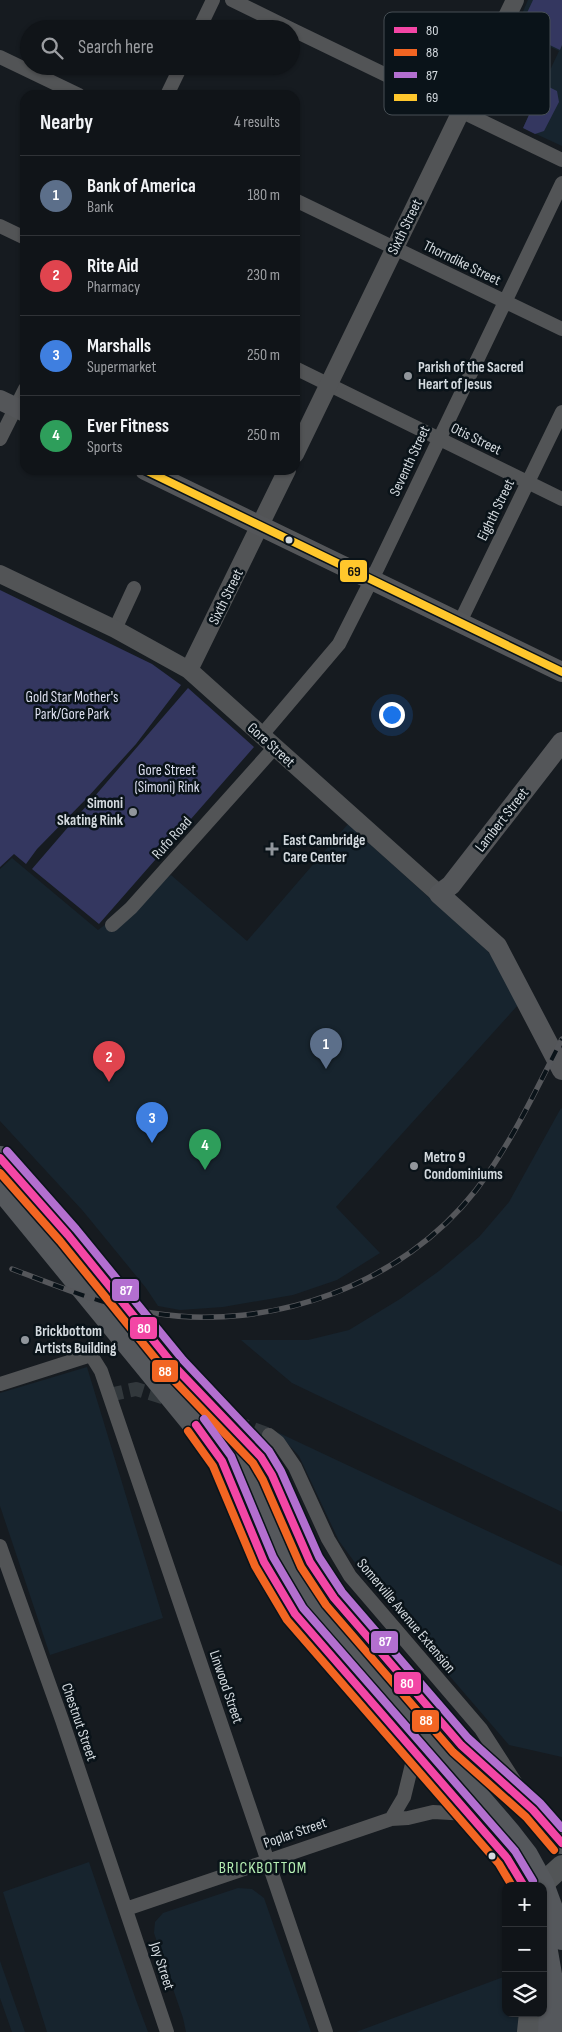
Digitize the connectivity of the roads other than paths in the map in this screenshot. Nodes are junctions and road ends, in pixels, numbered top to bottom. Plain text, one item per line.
1 (213, 0) edge
2 (232, 0) edge
3 (515, 0) edge
4 (509, 12) edge
5 (203, 20) edge
6 (273, 20) edge
7 (300, 33) edge
8 (0, 56) edge
9 (20, 66) edge
10 (384, 74) edge
11 (38, 75) edge
12 (177, 75) edge
13 (69, 90) edge
14 (169, 90) edge
15 (459, 115) edge
16 (469, 115) edge
17 (562, 160) edge
18 (562, 183) edge
19 (300, 202) edge
20 (0, 226) edge
21 (20, 236) edge
22 (395, 248) junction
23 (505, 302) junction
24 (562, 329) edge
25 (300, 370) edge
26 (329, 384) junction
27 (14, 407) edge
28 (562, 412) edge
29 (439, 438) junction
30 (0, 439) edge
31 (300, 444) edge
32 (155, 475) edge
33 (285, 475) edge
34 (528, 482) junction
35 (562, 499) edge
36 (260, 526) junction
37 (0, 574) edge
38 (371, 580) junction
39 (134, 588) dead end
40 (460, 622) junction
41 (115, 629) junction
42 (189, 670) junction
43 (562, 672) edge
44 (261, 736) junction
45 (562, 742) edge
46 (274, 748) junction
47 (439, 894) junction
48 (112, 925) dead end
49 (562, 1070) edge
50 (0, 1158) edge
51 (0, 1187) edge
52 (58, 1239) junction
53 (175, 1367) junction
54 (0, 1384) edge
55 (269, 1435) tunnel mouth
56 (0, 1546) edge
57 (415, 1752) junction
58 (533, 1810) junction
59 (469, 1814) junction
60 (391, 1819) junction
61 (562, 1843) edge
62 (268, 1860) junction
63 (562, 1866) edge
64 (522, 1882) edge
65 (540, 1882) edge
66 (546, 1882) edge
67 (547, 1899) edge
68 (126, 1910) junction
69 (562, 1938) edge
70 (547, 1957) edge
71 (530, 2017) edge
72 (167, 2032) edge
73 (326, 2032) edge
74 (528, 2032) edge
75 (550, 2032) edge

1 - 5 street
2 - 6 street
3 - 4 street, Sixth Street
7 - 10 street
8 - 9 street
11 - 13 street
12 - 14 street
15 - 22 street, Sixth Street
16 - 17 street
18 - 23 street, Seventh Street
19 - 22 street, Thorndike Street
20 - 21 street
22 - 23 street, Thorndike Street
22 - 26 street, Sixth Street
23 - 24 street, Thorndike Street
23 - 29 street, Seventh Street
25 - 26 street, Otis Street
26 - 29 street, Otis Street
26 - 31 street, Sixth Street
27 - 30 street
28 - 34 street, Eighth Street
29 - 34 street, Otis Street
29 - 38 street, Seventh Street
32 - 36 main road
33 - 36 street, Sixth Street
34 - 35 street, Otis Street
34 - 40 street, Eighth Street
36 - 38 main road
36 - 42 street, Sixth Street
37 - 41 street, Gore Street
38 - 40 main road
38 - 44 street, Seventh Street
39 - 41 street
40 - 43 main road
41 - 42 street, Gore Street
42 - 44 street, Gore Street
44 - 46 street, Gore Street
45 - 47 main road, Lambert Street
46 - 47 street, Gore Street
46 - 48 street, Rufo Road
47 - 49 main road, Gore Street
50 - 52 highway
51 - 52 highway
52 - 53 highway
52 - 57 highway
53 - 58 main road
53 - 65 highway
54 - 62 street, Linwood Street
55 - 58 street, Somerville Avenue Extension
56 - 68 street, Chestnut Street
57 - 59 highway
57 - 60 street
58 - 61 main road
59 - 60 street, Poplar Street
59 - 64 highway
60 - 62 street, Poplar Street
62 - 68 street, Poplar Street
62 - 73 street, Linwood Street
63 - 66 main road
67 - 69 highway
68 - 72 street, Joy Street
70 - 75 highway
71 - 74 main road

